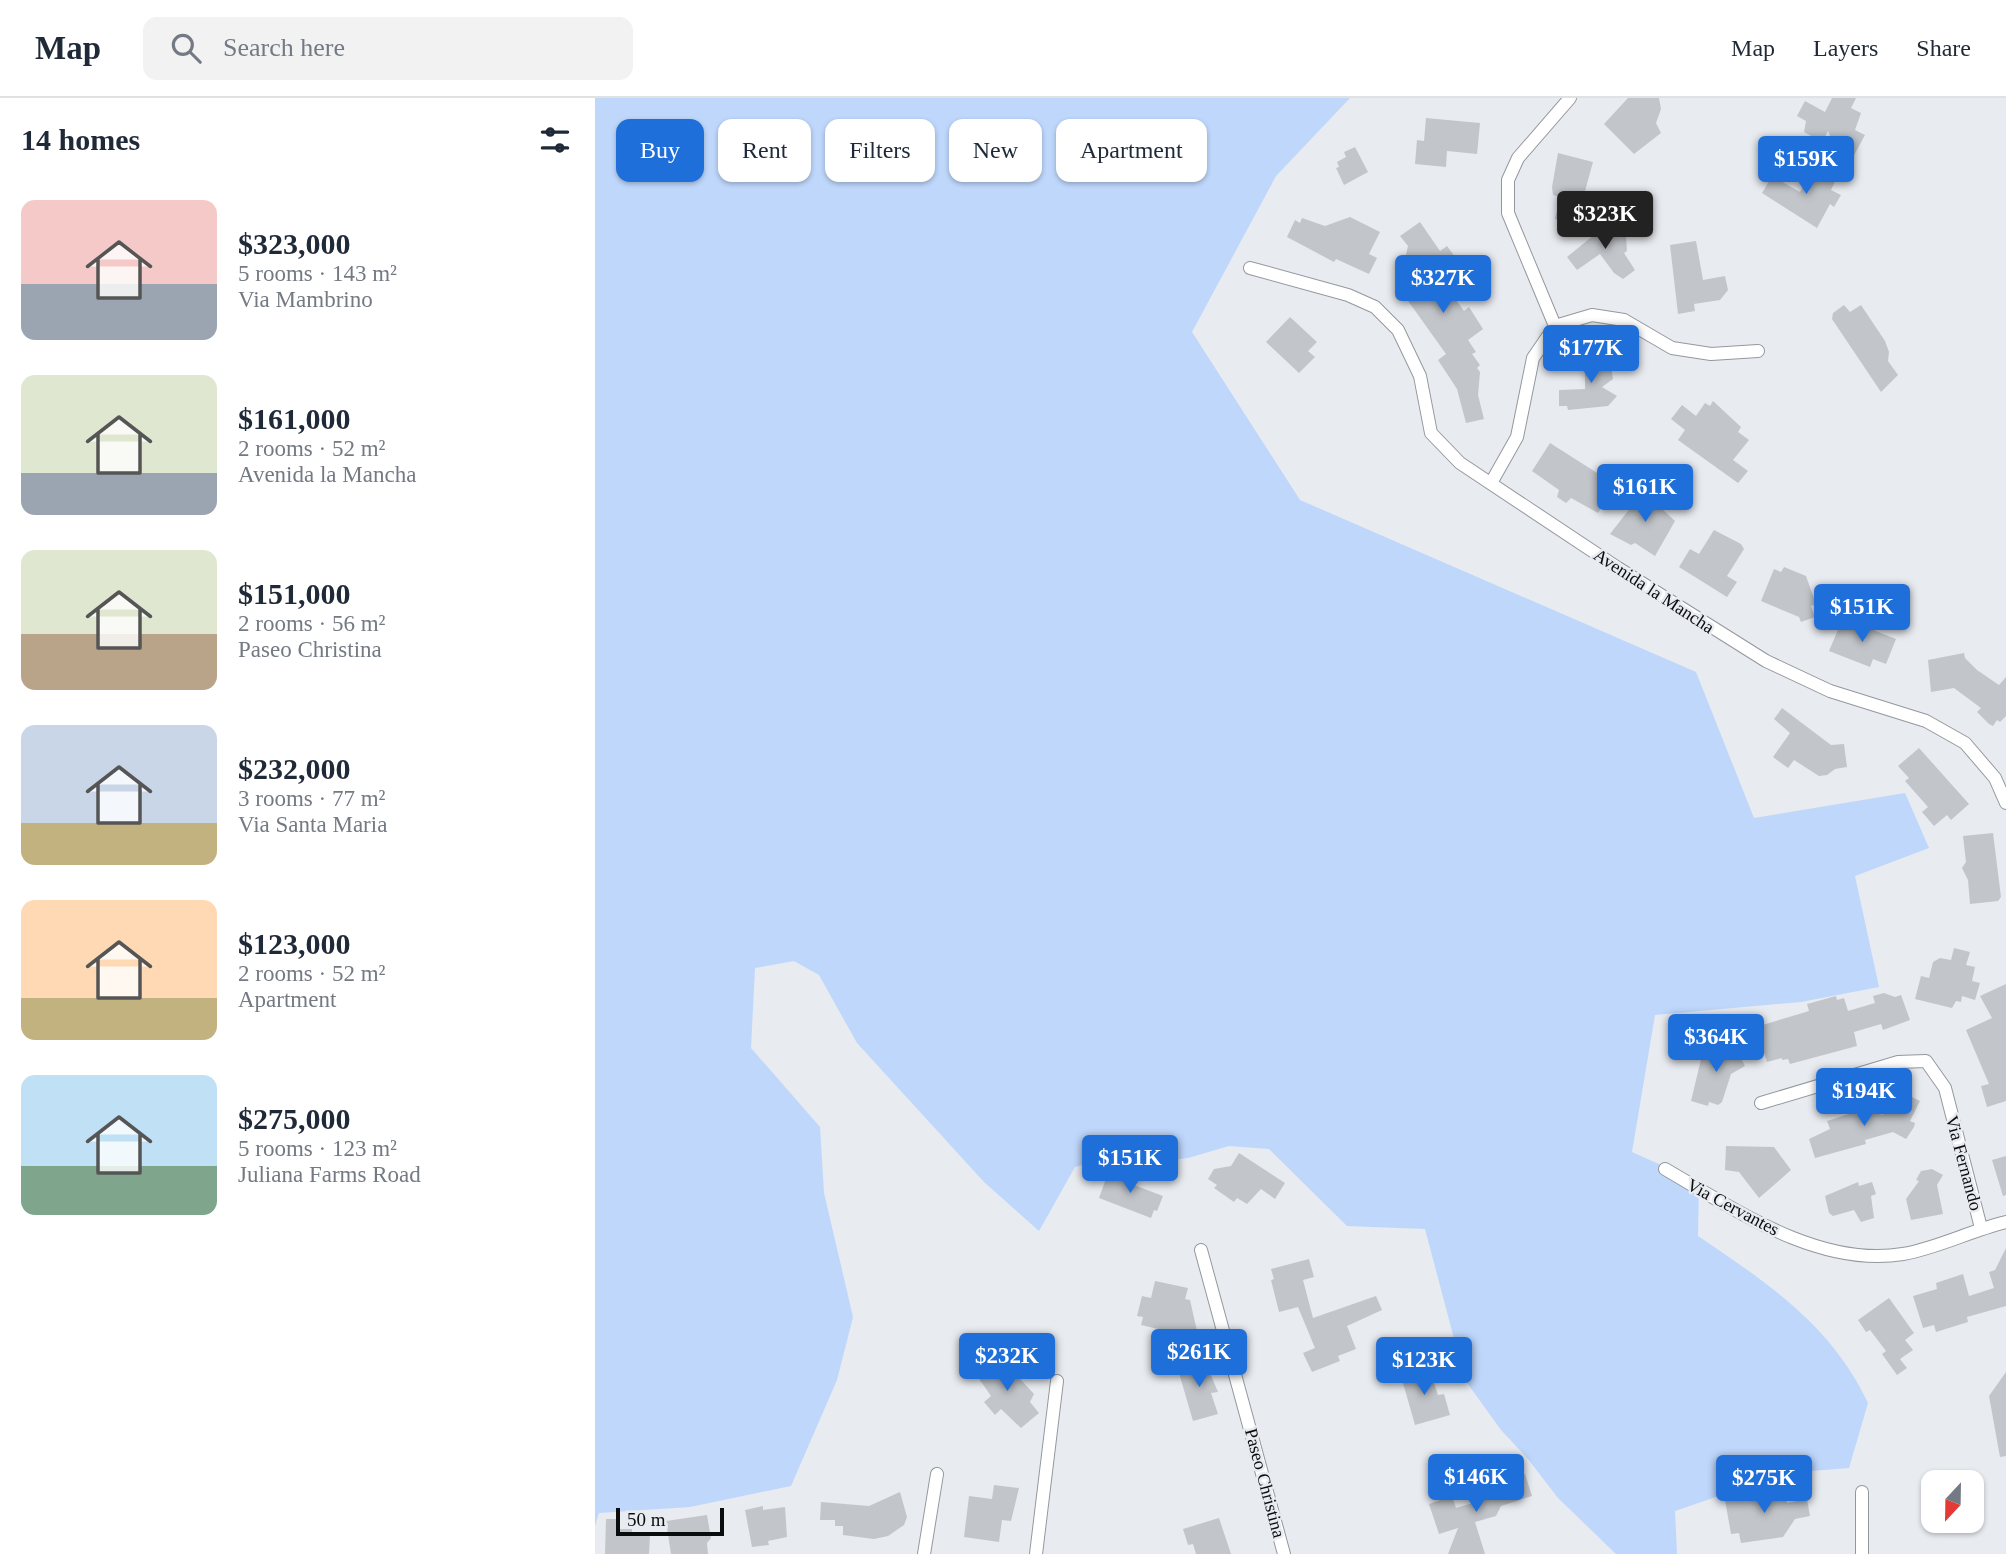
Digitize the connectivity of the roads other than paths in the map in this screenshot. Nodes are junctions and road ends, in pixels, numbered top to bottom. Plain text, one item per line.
1 (1570, 98) edge
2 (1250, 268) dead end
3 (1555, 326) junction
4 (1758, 351) dead end
5 (1490, 484) junction
6 (2006, 803) edge
7 (1761, 1103) dead end
8 (1665, 1169) dead end
9 (2006, 1222) edge
10 (1982, 1228) junction
11 (1201, 1250) dead end
12 (1056, 1381) dead end
13 (937, 1474) dead end
14 (1862, 1492) dead end
15 (1037, 1548) edge
16 (924, 1554) edge
17 (1284, 1554) edge
18 (1862, 1554) edge

1 - 3 street
2 - 5 street, Avenida la Mancha
3 - 4 street
3 - 5 street
5 - 6 street, Avenida la Mancha
7 - 10 street, Via Fernando
8 - 10 street, Via Cervantes
9 - 10 street, Via Cervantes
11 - 17 street, Paseo Christina
12 - 15 street
13 - 16 street
14 - 18 street

